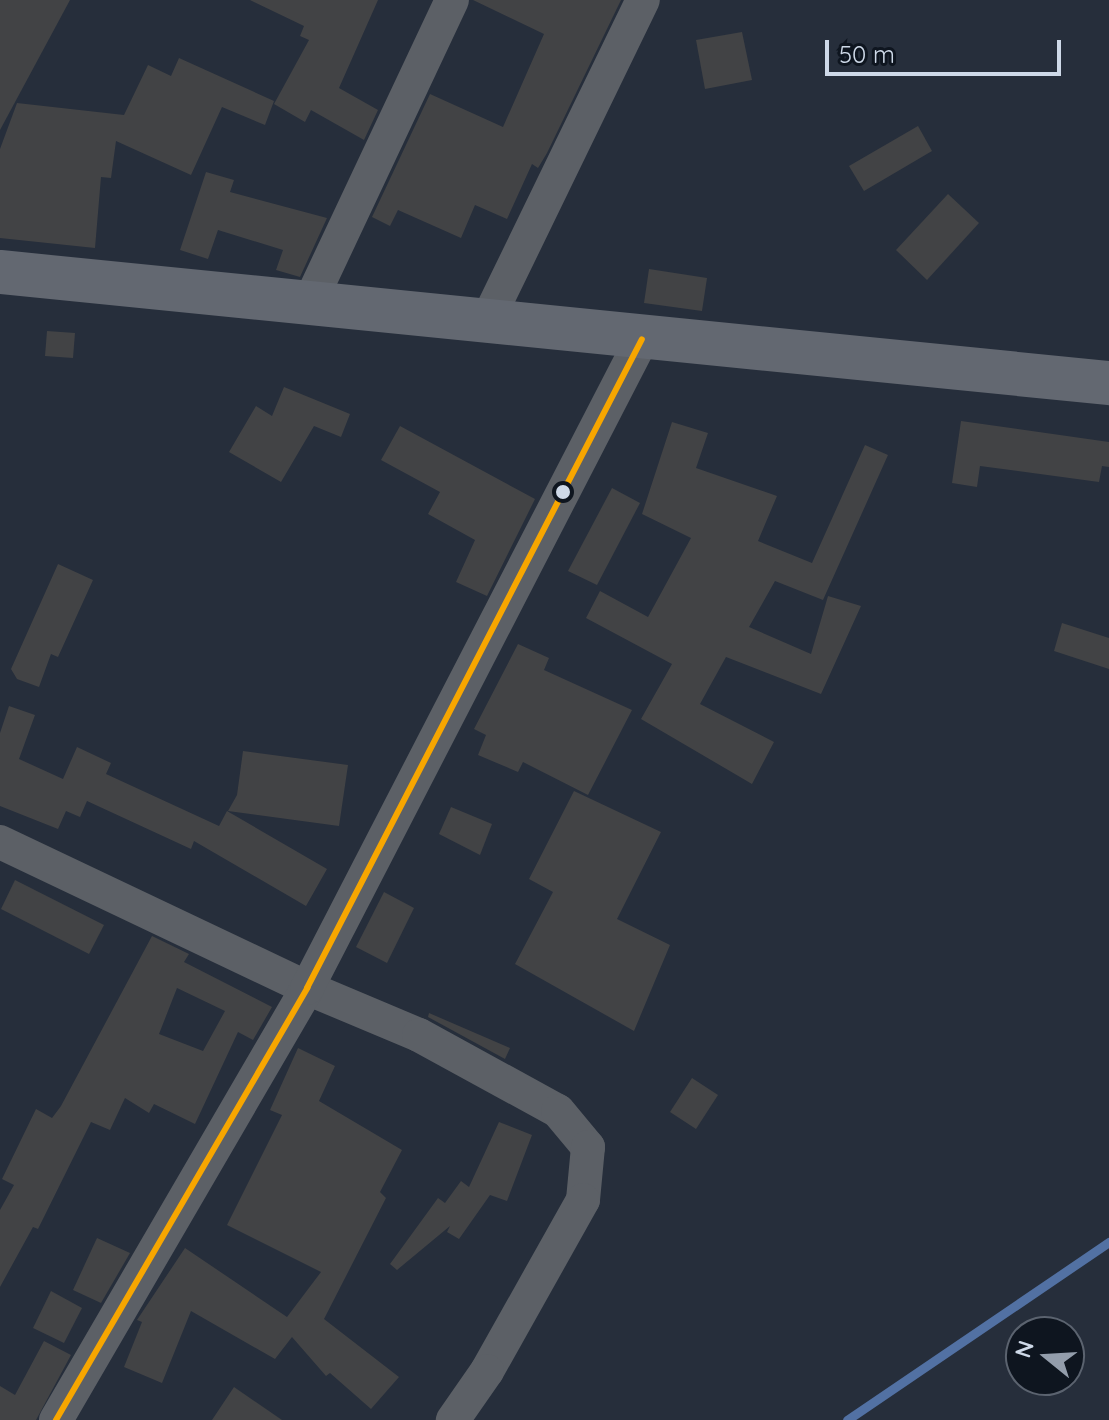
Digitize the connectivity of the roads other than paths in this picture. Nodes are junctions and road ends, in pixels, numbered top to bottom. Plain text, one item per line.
1 (452, 0) edge
2 (643, 0) edge
3 (0, 272) edge
4 (308, 306) junction
5 (486, 323) junction
6 (642, 339) junction
7 (1109, 383) edge
8 (0, 843) edge
9 (307, 988) junction
10 (56, 1420) edge
11 (453, 1420) edge

1 - 4 street
2 - 5 street
3 - 4 highway
4 - 5 highway
5 - 6 highway
6 - 7 highway
6 - 9 street
8 - 9 street
9 - 10 street
9 - 11 street

